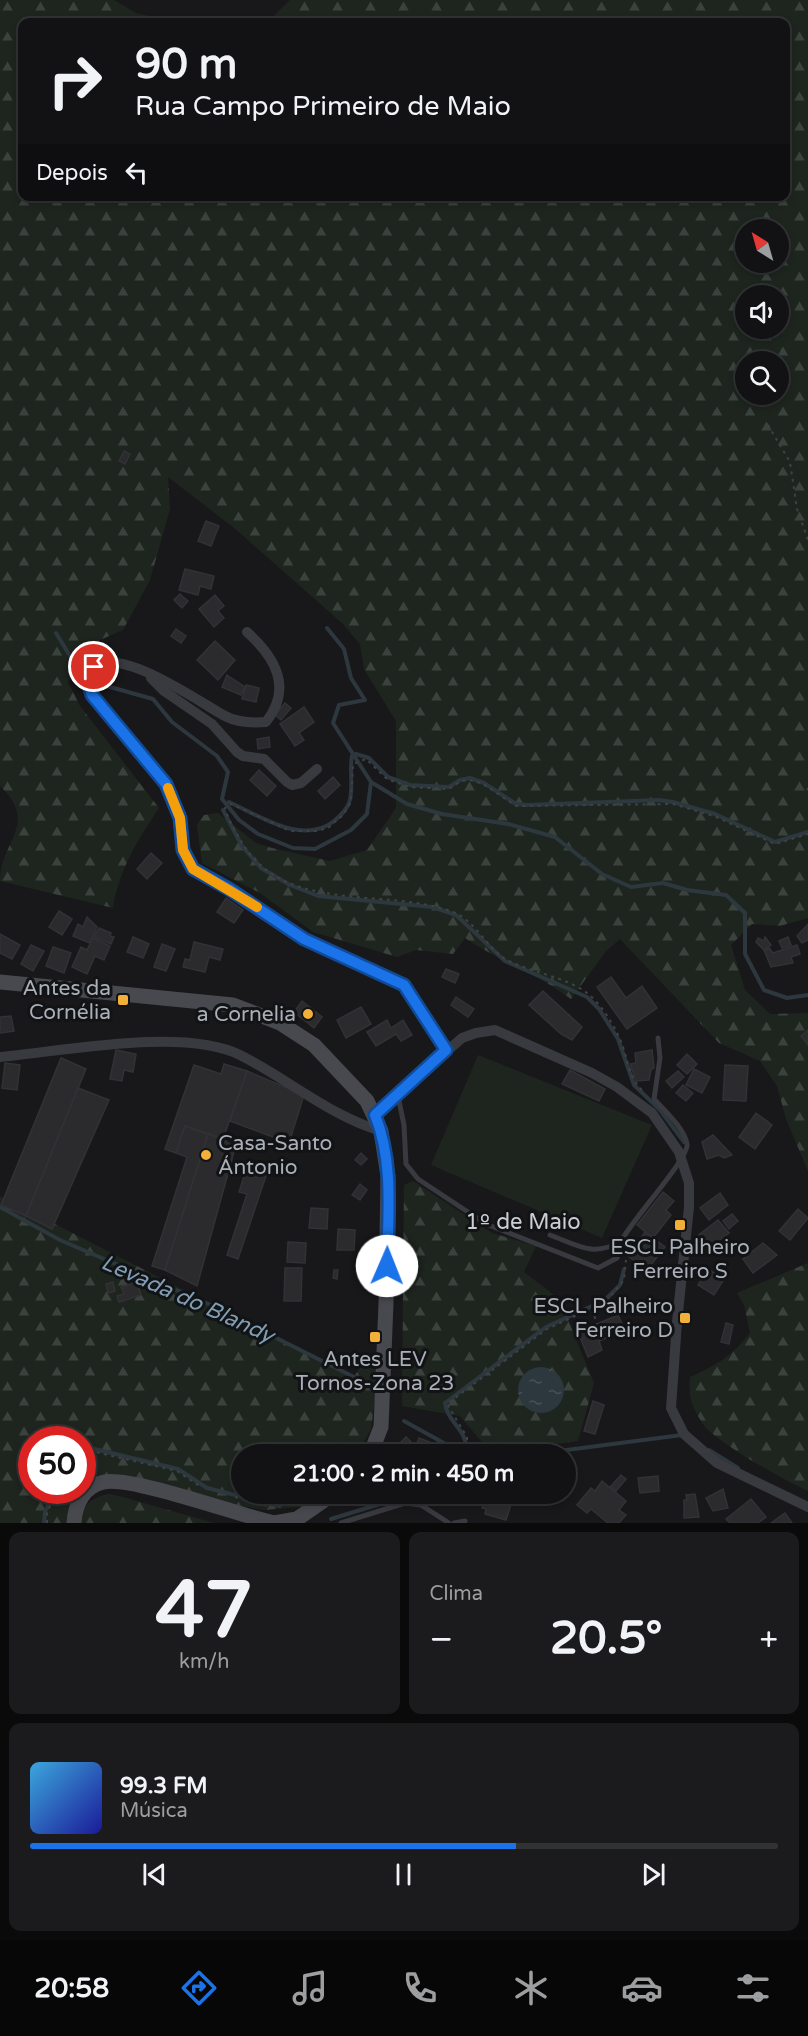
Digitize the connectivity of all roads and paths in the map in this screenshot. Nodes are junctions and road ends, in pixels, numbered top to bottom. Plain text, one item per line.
1 (768, 425) dead end
2 (808, 540) edge
3 (247, 633) dead end
4 (149, 675) junction
5 (317, 768) dead end
6 (808, 834) edge
7 (0, 982) edge
8 (658, 1038) dead end
9 (446, 1050) junction
10 (0, 1057) edge
11 (398, 1096) junction
12 (654, 1099) junction
13 (375, 1115) junction
14 (381, 1131) junction
15 (682, 1159) junction
16 (550, 1235) dead end
17 (621, 1241) junction
18 (626, 1269) dead end
19 (592, 1309) junction
20 (597, 1324) dead end
21 (374, 1444) edge
22 (468, 1444) edge
23 (96, 1452) edge
24 (205, 1490) dead end
25 (51, 1504) edge
26 (260, 1504) edge
27 (321, 1504) edge
28 (808, 1507) edge
29 (465, 1521) dead end
30 (46, 1523) edge
31 (74, 1523) edge
32 (284, 1523) edge
33 (341, 1523) edge
34 (449, 1523) edge
35 (454, 1523) edge

1 - 2 path
3 - 4 street
4 - 5 street
4 - 9 street
6 - 12 path
7 - 13 main road
8 - 12 lane
9 - 11 street
9 - 15 street
10 - 14 street
11 - 13 street
11 - 17 lane
12 - 15 lane
13 - 14 main road
14 - 21 main road
15 - 17 lane
15 - 28 street
16 - 17 lane
18 - 19 path
19 - 20 path
19 - 22 path
23 - 24 path
25 - 30 path
26 - 32 path
27 - 32 main road
29 - 35 lane
31 - 32 main road
33 - 34 lane

